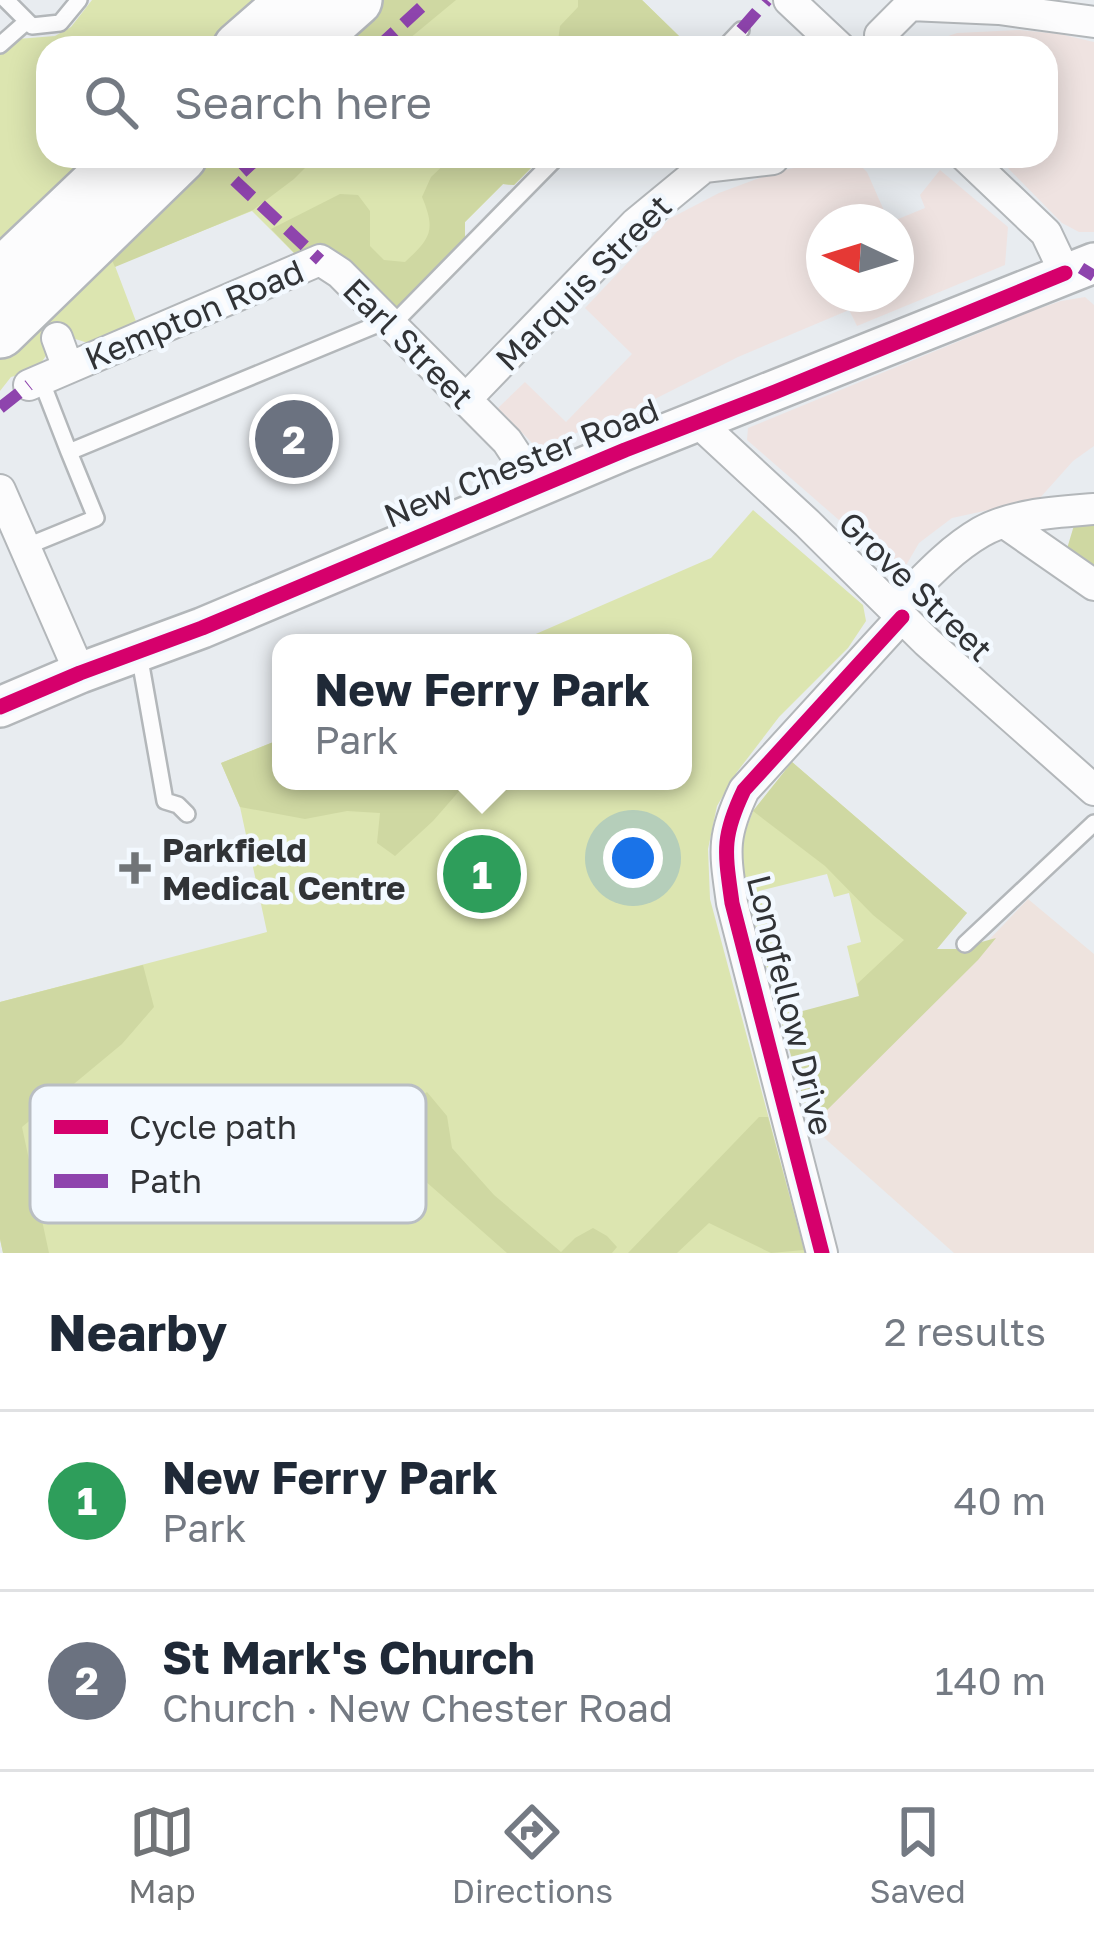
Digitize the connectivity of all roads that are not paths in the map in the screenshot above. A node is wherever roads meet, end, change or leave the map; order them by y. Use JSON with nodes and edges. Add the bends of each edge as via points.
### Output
{"nodes":[{"id":1,"x":6,"y":0,"type":"edge"},
{"id":2,"x":79,"y":0,"type":"edge"},
{"id":3,"x":294,"y":0,"type":"edge"},
{"id":4,"x":356,"y":0,"type":"edge"},
{"id":5,"x":789,"y":0,"type":"edge"},
{"id":6,"x":913,"y":3,"type":"edge"},
{"id":7,"x":26,"y":22,"type":"junction"},
{"id":8,"x":1094,"y":22,"type":"edge"},
{"id":9,"x":741,"y":30,"type":"dead end"},
{"id":10,"x":880,"y":35,"type":"dead end"},
{"id":11,"x":253,"y":36,"type":"edge"},
{"id":12,"x":316,"y":36,"type":"edge"},
{"id":13,"x":735,"y":36,"type":"edge"},
{"id":14,"x":827,"y":36,"type":"edge"},
{"id":15,"x":0,"y":46,"type":"edge"},
{"id":16,"x":112,"y":168,"type":"edge"},
{"id":17,"x":169,"y":168,"type":"edge"},
{"id":18,"x":546,"y":168,"type":"edge"},
{"id":19,"x":692,"y":168,"type":"edge"},
{"id":20,"x":978,"y":168,"type":"edge"},
{"id":21,"x":320,"y":260,"type":"joint"},
{"id":22,"x":1083,"y":270,"type":"edge"},
{"id":23,"x":0,"y":276,"type":"edge"},
{"id":24,"x":390,"y":323,"type":"junction"},
{"id":25,"x":0,"y":332,"type":"edge"},
{"id":26,"x":57,"y":338,"type":"dead end"},
{"id":27,"x":46,"y":378,"type":"junction"},
{"id":28,"x":466,"y":399,"type":"junction"},
{"id":29,"x":699,"y":422,"type":"junction"},
{"id":30,"x":69,"y":452,"type":"junction"},
{"id":31,"x":538,"y":488,"type":"junction"},
{"id":32,"x":0,"y":490,"type":"edge"},
{"id":33,"x":1094,"y":509,"type":"edge"},
{"id":34,"x":1005,"y":524,"type":"junction"},
{"id":35,"x":25,"y":547,"type":"junction"},
{"id":36,"x":1094,"y":585,"type":"edge"},
{"id":37,"x":898,"y":613,"type":"junction"},
{"id":38,"x":139,"y":651,"type":"junction"},
{"id":39,"x":80,"y":673,"type":"junction"},
{"id":40,"x":0,"y":707,"type":"edge"},
{"id":41,"x":1094,"y":790,"type":"edge"},
{"id":42,"x":187,"y":814,"type":"dead end"},
{"id":43,"x":1094,"y":823,"type":"edge"},
{"id":44,"x":965,"y":944,"type":"dead end"},
{"id":45,"x":822,"y":1253,"type":"edge"}],
"edges":[{"from":1,"to":7,"type":"lane"},
{"from":2,"to":7,"type":"lane","via":[[60,23]]},
{"from":3,"to":11,"type":"highway"},
{"from":4,"to":12,"type":"highway"},
{"from":5,"to":14,"type":"street"},
{"from":6,"to":8,"type":"street"},
{"from":6,"to":10,"type":"street"},
{"from":7,"to":15,"type":"lane"},
{"from":9,"to":13,"type":"lane"},
{"from":16,"to":23,"type":"highway"},
{"from":17,"to":25,"type":"highway"},
{"from":18,"to":24,"type":"lane"},
{"from":19,"to":28,"type":"street","name":"Marquis Street"},
{"from":20,"to":22,"type":"street"},
{"from":21,"to":24,"type":"street","name":"Earl Street"},
{"from":21,"to":27,"type":"street","name":"Kempton Road"},
{"from":22,"to":29,"type":"main road","name":"New Chester Road"},
{"from":24,"to":28,"type":"street","name":"Earl Street"},
{"from":24,"to":30,"type":"lane"},
{"from":26,"to":27,"type":"street","name":"Kempton Road"},
{"from":27,"to":30,"type":"lane"},
{"from":28,"to":31,"type":"street","name":"Earl Street"},
{"from":29,"to":31,"type":"main road","name":"New Chester Road"},
{"from":29,"to":37,"type":"street","name":"Grove Street"},
{"from":30,"to":35,"type":"lane","via":[[96,518]]},
{"from":31,"to":38,"type":"main road","name":"New Chester Road"},
{"from":32,"to":35,"type":"street"},
{"from":33,"to":34,"type":"street","name":"Longfellow Drive"},
{"from":34,"to":36,"type":"street"},
{"from":34,"to":37,"type":"street","name":"Longfellow Drive","via":[[953,552]]},
{"from":35,"to":39,"type":"street"},
{"from":37,"to":41,"type":"street","name":"Grove Street"},
{"from":37,"to":45,"type":"street","name":"Longfellow Drive","via":[[744,790],[728,823],[732,903]]},
{"from":38,"to":39,"type":"main road","name":"New Chester Road"},
{"from":38,"to":42,"type":"lane","via":[[165,802]]},
{"from":39,"to":40,"type":"main road","name":"New Chester Road"},
{"from":43,"to":44,"type":"lane"}]}
